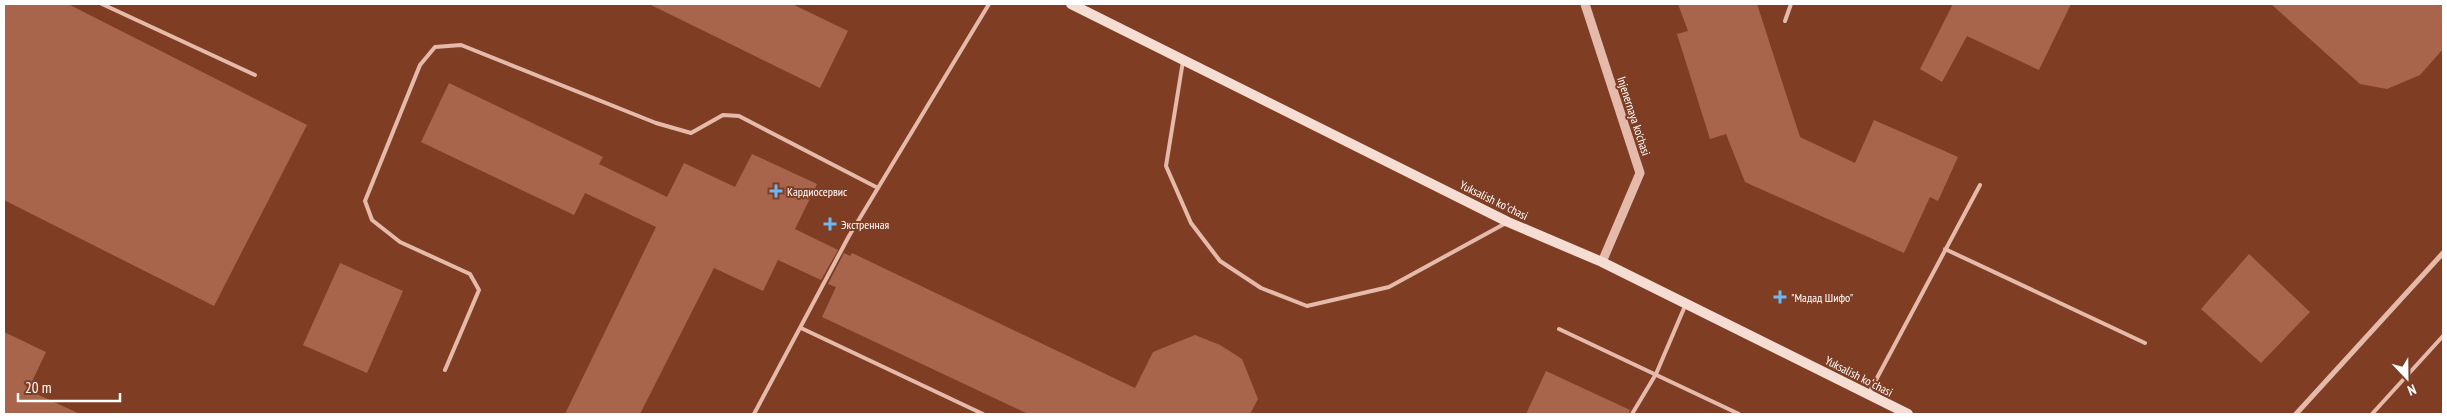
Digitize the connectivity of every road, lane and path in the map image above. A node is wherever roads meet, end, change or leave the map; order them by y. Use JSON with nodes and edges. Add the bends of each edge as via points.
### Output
{"nodes":[{"id":1,"x":102,"y":4,"type":"edge"},
{"id":2,"x":989,"y":4,"type":"edge"},
{"id":3,"x":1070,"y":4,"type":"edge"},
{"id":4,"x":1585,"y":4,"type":"edge"},
{"id":5,"x":1791,"y":4,"type":"edge"},
{"id":6,"x":1785,"y":21,"type":"dead end"},
{"id":7,"x":1184,"y":59,"type":"junction"},
{"id":8,"x":255,"y":75,"type":"dead end"},
{"id":9,"x":1980,"y":184,"type":"dead end"},
{"id":10,"x":878,"y":188,"type":"junction"},
{"id":11,"x":1508,"y":222,"type":"junction"},
{"id":12,"x":1945,"y":249,"type":"junction"},
{"id":13,"x":2443,"y":253,"type":"edge"},
{"id":14,"x":1602,"y":262,"type":"junction"},
{"id":15,"x":1686,"y":304,"type":"junction"},
{"id":16,"x":800,"y":328,"type":"junction"},
{"id":17,"x":1559,"y":329,"type":"dead end"},
{"id":18,"x":2443,"y":336,"type":"edge"},
{"id":19,"x":2145,"y":343,"type":"dead end"},
{"id":20,"x":445,"y":370,"type":"dead end"},
{"id":21,"x":1656,"y":374,"type":"junction"},
{"id":22,"x":1868,"y":394,"type":"junction"},
{"id":23,"x":754,"y":414,"type":"edge"},
{"id":24,"x":983,"y":414,"type":"edge"},
{"id":25,"x":1632,"y":414,"type":"edge"},
{"id":26,"x":1739,"y":414,"type":"edge"},
{"id":27,"x":1908,"y":414,"type":"edge"},
{"id":28,"x":2296,"y":414,"type":"edge"},
{"id":29,"x":2372,"y":414,"type":"edge"}],
"edges":[{"from":1,"to":8,"type":"lane"},
{"from":2,"to":10,"type":"lane"},
{"from":3,"to":7,"type":"main road","name":"Yuksalish koʻchasi"},
{"from":4,"to":14,"type":"street","name":"Injenernaya ko'chasi","via":[[1640,173]]},
{"from":5,"to":6,"type":"lane"},
{"from":7,"to":11,"type":"main road","name":"Yuksalish koʻchasi"},
{"from":7,"to":11,"type":"lane","via":[[1166,166],[1191,224],[1220,262],[1261,288],[1307,306],[1389,287]]},
{"from":9,"to":12,"type":"lane"},
{"from":10,"to":16,"type":"lane"},
{"from":10,"to":20,"type":"lane","via":[[739,116],[723,115],[691,133],[656,123],[460,45],[435,47],[420,65],[365,201],[372,220],[400,242],[470,274],[479,290]]},
{"from":11,"to":14,"type":"main road","name":"Yuksalish koʻchasi"},
{"from":12,"to":19,"type":"lane"},
{"from":12,"to":22,"type":"lane"},
{"from":13,"to":28,"type":"street"},
{"from":14,"to":15,"type":"main road","name":"Yuksalish koʻchasi"},
{"from":15,"to":21,"type":"lane"},
{"from":15,"to":22,"type":"main road","name":"Yuksalish koʻchasi"},
{"from":16,"to":23,"type":"lane"},
{"from":16,"to":24,"type":"lane"},
{"from":17,"to":21,"type":"lane"},
{"from":18,"to":29,"type":"lane"},
{"from":21,"to":25,"type":"lane"},
{"from":21,"to":26,"type":"lane"},
{"from":22,"to":27,"type":"main road","name":"Yuksalish koʻchasi"}]}
